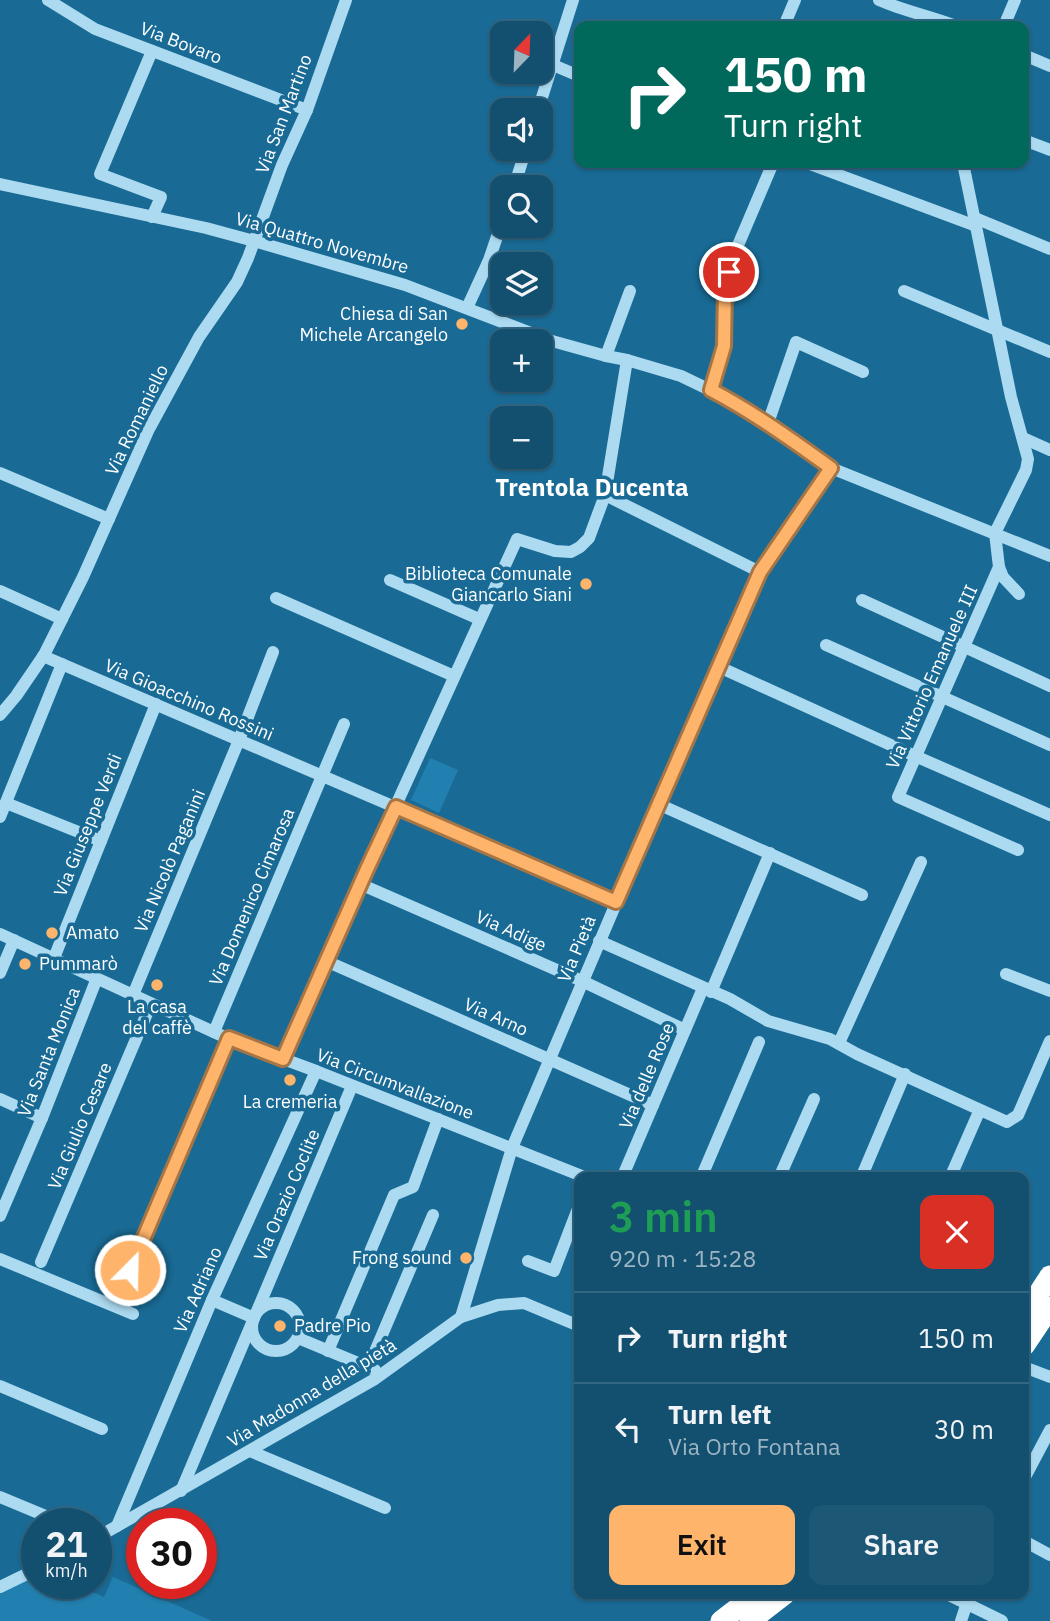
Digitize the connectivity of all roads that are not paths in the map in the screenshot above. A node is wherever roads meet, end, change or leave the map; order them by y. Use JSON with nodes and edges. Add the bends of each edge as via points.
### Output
{"nodes":[{"id":1,"x":48,"y":0,"type":"edge"},
{"id":2,"x":346,"y":0,"type":"edge"},
{"id":3,"x":573,"y":0,"type":"edge"},
{"id":4,"x":795,"y":0,"type":"edge"},
{"id":5,"x":879,"y":0,"type":"edge"},
{"id":6,"x":1015,"y":0,"type":"edge"},
{"id":7,"x":914,"y":14,"type":"junction"},
{"id":8,"x":786,"y":21,"type":"edge"},
{"id":9,"x":918,"y":21,"type":"edge"},
{"id":10,"x":943,"y":21,"type":"edge"},
{"id":11,"x":1006,"y":21,"type":"edge"},
{"id":12,"x":152,"y":51,"type":"junction"},
{"id":13,"x":1029,"y":57,"type":"edge"},
{"id":14,"x":553,"y":65,"type":"joint"},
{"id":15,"x":1050,"y":66,"type":"edge"},
{"id":16,"x":574,"y":74,"type":"edge"},
{"id":17,"x":307,"y":110,"type":"junction"},
{"id":18,"x":1029,"y":141,"type":"edge"},
{"id":19,"x":1050,"y":150,"type":"edge"},
{"id":20,"x":771,"y":168,"type":"edge"},
{"id":21,"x":821,"y":168,"type":"edge"},
{"id":22,"x":964,"y":168,"type":"edge"},
{"id":23,"x":0,"y":184,"type":"edge"},
{"id":24,"x":152,"y":217,"type":"junction"},
{"id":25,"x":975,"y":222,"type":"junction"},
{"id":26,"x":497,"y":238,"type":"edge"},
{"id":27,"x":254,"y":241,"type":"junction"},
{"id":28,"x":1050,"y":248,"type":"edge"},
{"id":29,"x":630,"y":290,"type":"dead end"},
{"id":30,"x":904,"y":290,"type":"dead end"},
{"id":31,"x":467,"y":308,"type":"junction"},
{"id":32,"x":998,"y":331,"type":"junction"},
{"id":33,"x":1050,"y":352,"type":"edge"},
{"id":34,"x":606,"y":356,"type":"junction"},
{"id":35,"x":627,"y":360,"type":"junction"},
{"id":36,"x":863,"y":372,"type":"dead end"},
{"id":37,"x":711,"y":390,"type":"junction"},
{"id":38,"x":768,"y":423,"type":"junction"},
{"id":39,"x":1023,"y":439,"type":"junction"},
{"id":40,"x":1050,"y":450,"type":"edge"},
{"id":41,"x":831,"y":468,"type":"junction"},
{"id":42,"x":0,"y":473,"type":"edge"},
{"id":43,"x":605,"y":495,"type":"junction"},
{"id":44,"x":109,"y":519,"type":"junction"},
{"id":45,"x":995,"y":533,"type":"junction"},
{"id":46,"x":1050,"y":556,"type":"edge"},
{"id":47,"x":999,"y":567,"type":"junction"},
{"id":48,"x":760,"y":572,"type":"junction"},
{"id":49,"x":390,"y":580,"type":"dead end"},
{"id":50,"x":0,"y":591,"type":"edge"},
{"id":51,"x":1019,"y":594,"type":"dead end"},
{"id":52,"x":276,"y":598,"type":"dead end"},
{"id":53,"x":862,"y":600,"type":"dead end"},
{"id":54,"x":62,"y":619,"type":"junction"},
{"id":55,"x":479,"y":619,"type":"junction"},
{"id":56,"x":826,"y":645,"type":"dead end"},
{"id":57,"x":965,"y":647,"type":"junction"},
{"id":58,"x":273,"y":652,"type":"dead end"},
{"id":59,"x":43,"y":656,"type":"junction"},
{"id":60,"x":61,"y":664,"type":"junction"},
{"id":61,"x":717,"y":666,"type":"junction"},
{"id":62,"x":454,"y":676,"type":"junction"},
{"id":63,"x":1050,"y":686,"type":"edge"},
{"id":64,"x":943,"y":698,"type":"junction"},
{"id":65,"x":156,"y":704,"type":"junction"},
{"id":66,"x":2,"y":711,"type":"edge"},
{"id":67,"x":344,"y":724,"type":"dead end"},
{"id":68,"x":239,"y":740,"type":"junction"},
{"id":69,"x":1050,"y":745,"type":"edge"},
{"id":70,"x":915,"y":756,"type":"junction"},
{"id":71,"x":322,"y":776,"type":"junction"},
{"id":72,"x":6,"y":803,"type":"junction"},
{"id":73,"x":658,"y":804,"type":"junction"},
{"id":74,"x":396,"y":807,"type":"junction"},
{"id":75,"x":1050,"y":815,"type":"edge"},
{"id":76,"x":0,"y":817,"type":"edge"},
{"id":77,"x":101,"y":841,"type":"junction"},
{"id":78,"x":1018,"y":849,"type":"dead end"},
{"id":79,"x":770,"y":853,"type":"junction"},
{"id":80,"x":922,"y":862,"type":"dead end"},
{"id":81,"x":360,"y":884,"type":"junction"},
{"id":82,"x":862,"y":895,"type":"dead end"},
{"id":83,"x":616,"y":902,"type":"junction"},
{"id":84,"x":0,"y":934,"type":"edge"},
{"id":85,"x":14,"y":940,"type":"junction"},
{"id":86,"x":599,"y":941,"type":"junction"},
{"id":87,"x":54,"y":958,"type":"junction"},
{"id":88,"x":326,"y":961,"type":"junction"},
{"id":89,"x":0,"y":974,"type":"edge"},
{"id":90,"x":1006,"y":974,"type":"dead end"},
{"id":91,"x":97,"y":978,"type":"junction"},
{"id":92,"x":582,"y":981,"type":"junction"},
{"id":93,"x":707,"y":990,"type":"junction"},
{"id":94,"x":1050,"y":991,"type":"edge"},
{"id":95,"x":133,"y":995,"type":"junction"},
{"id":96,"x":151,"y":1004,"type":"junction"},
{"id":97,"x":685,"y":1030,"type":"junction"},
{"id":98,"x":214,"y":1032,"type":"junction"},
{"id":99,"x":229,"y":1038,"type":"junction"},
{"id":100,"x":1050,"y":1041,"type":"edge"},
{"id":101,"x":759,"y":1042,"type":"dead end"},
{"id":102,"x":839,"y":1043,"type":"junction"},
{"id":103,"x":283,"y":1059,"type":"junction"},
{"id":104,"x":549,"y":1060,"type":"junction"},
{"id":105,"x":316,"y":1071,"type":"junction"},
{"id":106,"x":905,"y":1074,"type":"junction"},
{"id":107,"x":352,"y":1086,"type":"junction"},
{"id":108,"x":0,"y":1099,"type":"edge"},
{"id":109,"x":814,"y":1099,"type":"dead end"},
{"id":110,"x":653,"y":1105,"type":"junction"},
{"id":111,"x":978,"y":1114,"type":"dead end"},
{"id":112,"x":42,"y":1118,"type":"junction"},
{"id":113,"x":438,"y":1119,"type":"junction"},
{"id":114,"x":512,"y":1148,"type":"junction"},
{"id":115,"x":625,"y":1172,"type":"edge"},
{"id":116,"x":704,"y":1172,"type":"edge"},
{"id":117,"x":782,"y":1172,"type":"edge"},
{"id":118,"x":864,"y":1172,"type":"edge"},
{"id":119,"x":953,"y":1172,"type":"edge"},
{"id":120,"x":574,"y":1173,"type":"edge"},
{"id":121,"x":433,"y":1215,"type":"dead end"},
{"id":122,"x":0,"y":1216,"type":"edge"},
{"id":123,"x":574,"y":1219,"type":"edge"},
{"id":124,"x":0,"y":1259,"type":"edge"},
{"id":125,"x":528,"y":1261,"type":"dead end"},
{"id":126,"x":41,"y":1262,"type":"dead end"},
{"id":127,"x":1050,"y":1276,"type":"edge"},
{"id":128,"x":119,"y":1296,"type":"dead end"},
{"id":129,"x":212,"y":1300,"type":"junction"},
{"id":130,"x":1050,"y":1307,"type":"edge"},
{"id":131,"x":1029,"y":1308,"type":"edge"},
{"id":132,"x":133,"y":1314,"type":"dead end"},
{"id":133,"x":461,"y":1317,"type":"junction"},
{"id":134,"x":254,"y":1318,"type":"junction"},
{"id":135,"x":574,"y":1324,"type":"edge"},
{"id":136,"x":298,"y":1338,"type":"junction"},
{"id":137,"x":1029,"y":1338,"type":"edge"},
{"id":138,"x":328,"y":1350,"type":"junction"},
{"id":139,"x":369,"y":1368,"type":"junction"},
{"id":140,"x":1029,"y":1369,"type":"edge"},
{"id":141,"x":383,"y":1374,"type":"junction"},
{"id":142,"x":1050,"y":1377,"type":"edge"},
{"id":143,"x":0,"y":1386,"type":"edge"},
{"id":144,"x":102,"y":1429,"type":"dead end"},
{"id":145,"x":1050,"y":1430,"type":"edge"},
{"id":146,"x":250,"y":1451,"type":"junction"},
{"id":147,"x":1044,"y":1451,"type":"edge"},
{"id":148,"x":1029,"y":1472,"type":"edge"},
{"id":149,"x":181,"y":1491,"type":"junction"},
{"id":150,"x":0,"y":1497,"type":"edge"},
{"id":151,"x":26,"y":1508,"type":"edge"},
{"id":152,"x":385,"y":1508,"type":"dead end"},
{"id":153,"x":117,"y":1527,"type":"junction"},
{"id":154,"x":112,"y":1530,"type":"edge"},
{"id":155,"x":1029,"y":1544,"type":"edge"},
{"id":156,"x":1050,"y":1555,"type":"edge"},
{"id":157,"x":21,"y":1577,"type":"edge"},
{"id":158,"x":0,"y":1587,"type":"edge"},
{"id":159,"x":750,"y":1599,"type":"edge"},
{"id":160,"x":779,"y":1599,"type":"edge"},
{"id":161,"x":968,"y":1599,"type":"edge"},
{"id":162,"x":721,"y":1621,"type":"edge"},
{"id":163,"x":750,"y":1621,"type":"edge"},
{"id":164,"x":961,"y":1621,"type":"edge"},
{"id":165,"x":1002,"y":1621,"type":"edge"}],
"edges":[{"from":1,"to":12,"type":"street","name":"Via Bovaro","via":[[95,29]]},
{"from":2,"to":17,"type":"street","name":"Via San Martino"},
{"from":3,"to":14,"type":"street"},
{"from":4,"to":8,"type":"street"},
{"from":5,"to":7,"type":"street"},
{"from":6,"to":11,"type":"street"},
{"from":7,"to":9,"type":"street"},
{"from":7,"to":10,"type":"street"},
{"from":12,"to":17,"type":"street","name":"Via Bovaro"},
{"from":12,"to":24,"type":"street","via":[[100,174],[161,197]]},
{"from":13,"to":15,"type":"street"},
{"from":14,"to":16,"type":"street"},
{"from":17,"to":27,"type":"street","name":"Via San Martino"},
{"from":18,"to":19,"type":"street"},
{"from":20,"to":37,"type":"street","via":[[733,257],[725,287],[724,346]]},
{"from":21,"to":25,"type":"street"},
{"from":22,"to":25,"type":"street"},
{"from":23,"to":24,"type":"street","name":"Via Quattro Novembre"},
{"from":24,"to":27,"type":"street","name":"Via Quattro Novembre"},
{"from":25,"to":28,"type":"street"},
{"from":25,"to":32,"type":"street"},
{"from":26,"to":31,"type":"street"},
{"from":27,"to":31,"type":"street","name":"Via Quattro Novembre"},
{"from":27,"to":44,"type":"street","name":"Via Romaniello","via":[[237,282],[199,337],[148,431]]},
{"from":29,"to":34,"type":"street"},
{"from":30,"to":32,"type":"street"},
{"from":31,"to":34,"type":"street","name":"Via Quattro Novembre"},
{"from":32,"to":33,"type":"street"},
{"from":32,"to":39,"type":"street"},
{"from":34,"to":35,"type":"street","name":"Via Quattro Novembre"},
{"from":35,"to":37,"type":"street","name":"Via Quattro Novembre"},
{"from":35,"to":43,"type":"street"},
{"from":36,"to":38,"type":"street","via":[[796,342]]},
{"from":37,"to":38,"type":"street","name":"Via Quattro Novembre"},
{"from":38,"to":41,"type":"street","name":"Via Quattro Novembre"},
{"from":39,"to":40,"type":"street"},
{"from":39,"to":45,"type":"street","via":[[1026,470]]},
{"from":41,"to":45,"type":"street","name":"Via Quattro Novembre"},
{"from":41,"to":48,"type":"street","name":"Via Pietà"},
{"from":42,"to":44,"type":"street"},
{"from":43,"to":48,"type":"street"},
{"from":43,"to":55,"type":"street","via":[[589,538],[580,547],[555,551],[517,539]]},
{"from":44,"to":54,"type":"street","name":"Via Romaniello"},
{"from":45,"to":46,"type":"street","name":"Via Quattro Novembre"},
{"from":45,"to":47,"type":"street","name":"Via Vittorio Emanuele III"},
{"from":47,"to":51,"type":"street","name":"Via Vittorio Emanuele III"},
{"from":47,"to":57,"type":"street","name":"Via Vittorio Emanuele III"},
{"from":48,"to":61,"type":"street","name":"Via Pietà"},
{"from":49,"to":55,"type":"street"},
{"from":50,"to":54,"type":"street"},
{"from":52,"to":62,"type":"street"},
{"from":53,"to":57,"type":"street"},
{"from":54,"to":59,"type":"street","name":"Via Romaniello"},
{"from":55,"to":62,"type":"street"},
{"from":56,"to":64,"type":"street"},
{"from":57,"to":63,"type":"street"},
{"from":57,"to":64,"type":"street","name":"Via Vittorio Emanuele III"},
{"from":58,"to":68,"type":"street","name":"Via Nicolò Paganini"},
{"from":59,"to":60,"type":"street","name":"Via Gioacchino Rossini"},
{"from":59,"to":66,"type":"street","name":"Via Romaniello"},
{"from":60,"to":65,"type":"street","name":"Via Gioacchino Rossini"},
{"from":60,"to":72,"type":"street"},
{"from":61,"to":70,"type":"street"},
{"from":61,"to":73,"type":"street","name":"Via Pietà"},
{"from":62,"to":74,"type":"street"},
{"from":64,"to":69,"type":"street"},
{"from":64,"to":70,"type":"street","name":"Via Vittorio Emanuele III"},
{"from":65,"to":68,"type":"street","name":"Via Gioacchino Rossini"},
{"from":65,"to":77,"type":"street","name":"Via Giuseppe Verdi"},
{"from":67,"to":71,"type":"street"},
{"from":68,"to":71,"type":"street","name":"Via Gioacchino Rossini"},
{"from":68,"to":95,"type":"street","name":"Via Nicolò Paganini"},
{"from":70,"to":75,"type":"street"},
{"from":70,"to":78,"type":"street","name":"Via Vittorio Emanuele III","via":[[898,797]]},
{"from":71,"to":74,"type":"street","name":"Via Gioacchino Rossini"},
{"from":71,"to":98,"type":"street","name":"Via Domenico Cimarosa"},
{"from":72,"to":76,"type":"street"},
{"from":72,"to":77,"type":"street"},
{"from":73,"to":79,"type":"street"},
{"from":73,"to":83,"type":"street","name":"Via Pietà"},
{"from":74,"to":81,"type":"street"},
{"from":74,"to":83,"type":"street","name":"Via Gioacchino Rossini"},
{"from":77,"to":87,"type":"street","name":"Via Giuseppe Verdi"},
{"from":79,"to":82,"type":"street"},
{"from":79,"to":93,"type":"street","name":"Via delle Rose"},
{"from":80,"to":102,"type":"street"},
{"from":81,"to":88,"type":"street"},
{"from":81,"to":92,"type":"street","name":"Via Adige"},
{"from":83,"to":86,"type":"street","name":"Via Pietà"},
{"from":84,"to":85,"type":"street","name":"Via Circumvallazione"},
{"from":85,"to":87,"type":"street","name":"Via Circumvallazione"},
{"from":85,"to":89,"type":"street"},
{"from":86,"to":92,"type":"street","name":"Via Pietà"},
{"from":86,"to":93,"type":"street"},
{"from":87,"to":91,"type":"street","name":"Via Circumvallazione"},
{"from":88,"to":103,"type":"street"},
{"from":88,"to":104,"type":"street","name":"Via Arno"},
{"from":90,"to":94,"type":"street"},
{"from":91,"to":95,"type":"street","name":"Via Circumvallazione"},
{"from":91,"to":112,"type":"street","name":"Via Santa Monica"},
{"from":92,"to":97,"type":"street","name":"Via Adige"},
{"from":92,"to":104,"type":"street","name":"Via Pietà"},
{"from":93,"to":97,"type":"street","name":"Via delle Rose"},
{"from":93,"to":102,"type":"street","via":[[768,1021]]},
{"from":95,"to":96,"type":"street","name":"Via Circumvallazione"},
{"from":96,"to":98,"type":"street","name":"Via Circumvallazione"},
{"from":96,"to":126,"type":"street","name":"Via Giulio Cesare"},
{"from":97,"to":110,"type":"street","name":"Via delle Rose"},
{"from":98,"to":99,"type":"street","name":"Via Circumvallazione"},
{"from":99,"to":103,"type":"street","name":"Via Circumvallazione"},
{"from":99,"to":128,"type":"street"},
{"from":100,"to":106,"type":"street","via":[[1018,1115],[1007,1122]]},
{"from":101,"to":116,"type":"street"},
{"from":102,"to":106,"type":"street"},
{"from":103,"to":105,"type":"street","name":"Via Circumvallazione"},
{"from":104,"to":110,"type":"street","name":"Via Arno"},
{"from":104,"to":114,"type":"street","name":"Via Pietà"},
{"from":105,"to":107,"type":"street","name":"Via Circumvallazione"},
{"from":105,"to":129,"type":"street","name":"Via Adriano"},
{"from":106,"to":118,"type":"street"},
{"from":107,"to":113,"type":"street","name":"Via Circumvallazione"},
{"from":107,"to":134,"type":"street","name":"Via Orazio Coclite"},
{"from":108,"to":112,"type":"street"},
{"from":109,"to":117,"type":"street"},
{"from":110,"to":115,"type":"street","name":"Via delle Rose"},
{"from":111,"to":119,"type":"street"},
{"from":112,"to":122,"type":"street","name":"Via Santa Monica"},
{"from":113,"to":114,"type":"street","name":"Via Circumvallazione"},
{"from":113,"to":138,"type":"street","via":[[413,1187],[394,1195]]},
{"from":114,"to":120,"type":"street","name":"Via Circumvallazione"},
{"from":114,"to":133,"type":"street"},
{"from":121,"to":139,"type":"street"},
{"from":123,"to":125,"type":"street","via":[[554,1271]]},
{"from":124,"to":132,"type":"street"},
{"from":127,"to":131,"type":"highway"},
{"from":129,"to":134,"type":"street"},
{"from":129,"to":153,"type":"street","name":"Via Adriano"},
{"from":130,"to":137,"type":"highway"},
{"from":133,"to":135,"type":"street","via":[[498,1305],[524,1303]]},
{"from":133,"to":141,"type":"street","name":"Via Madonna della pietà"},
{"from":134,"to":136,"type":"street","via":[[253,1334],[263,1347],[286,1349]]},
{"from":134,"to":136,"type":"street","via":[[264,1306],[286,1305],[300,1323]]},
{"from":134,"to":149,"type":"street","name":"Via Orazio Coclite"},
{"from":136,"to":138,"type":"street"},
{"from":138,"to":139,"type":"street"},
{"from":139,"to":141,"type":"street"},
{"from":140,"to":142,"type":"street"},
{"from":141,"to":146,"type":"street","name":"Via Madonna della pietà"},
{"from":143,"to":144,"type":"street"},
{"from":145,"to":147,"type":"street"},
{"from":146,"to":149,"type":"street","name":"Via Madonna della pietà"},
{"from":146,"to":152,"type":"street"},
{"from":147,"to":148,"type":"street"},
{"from":149,"to":153,"type":"street","name":"Via Madonna della pietà"},
{"from":150,"to":151,"type":"street"},
{"from":153,"to":154,"type":"street","name":"Via Madonna della pietà"},
{"from":155,"to":156,"type":"street"},
{"from":157,"to":158,"type":"street"},
{"from":159,"to":162,"type":"highway"},
{"from":160,"to":163,"type":"highway"},
{"from":161,"to":164,"type":"street"},
{"from":161,"to":165,"type":"street"}]}
